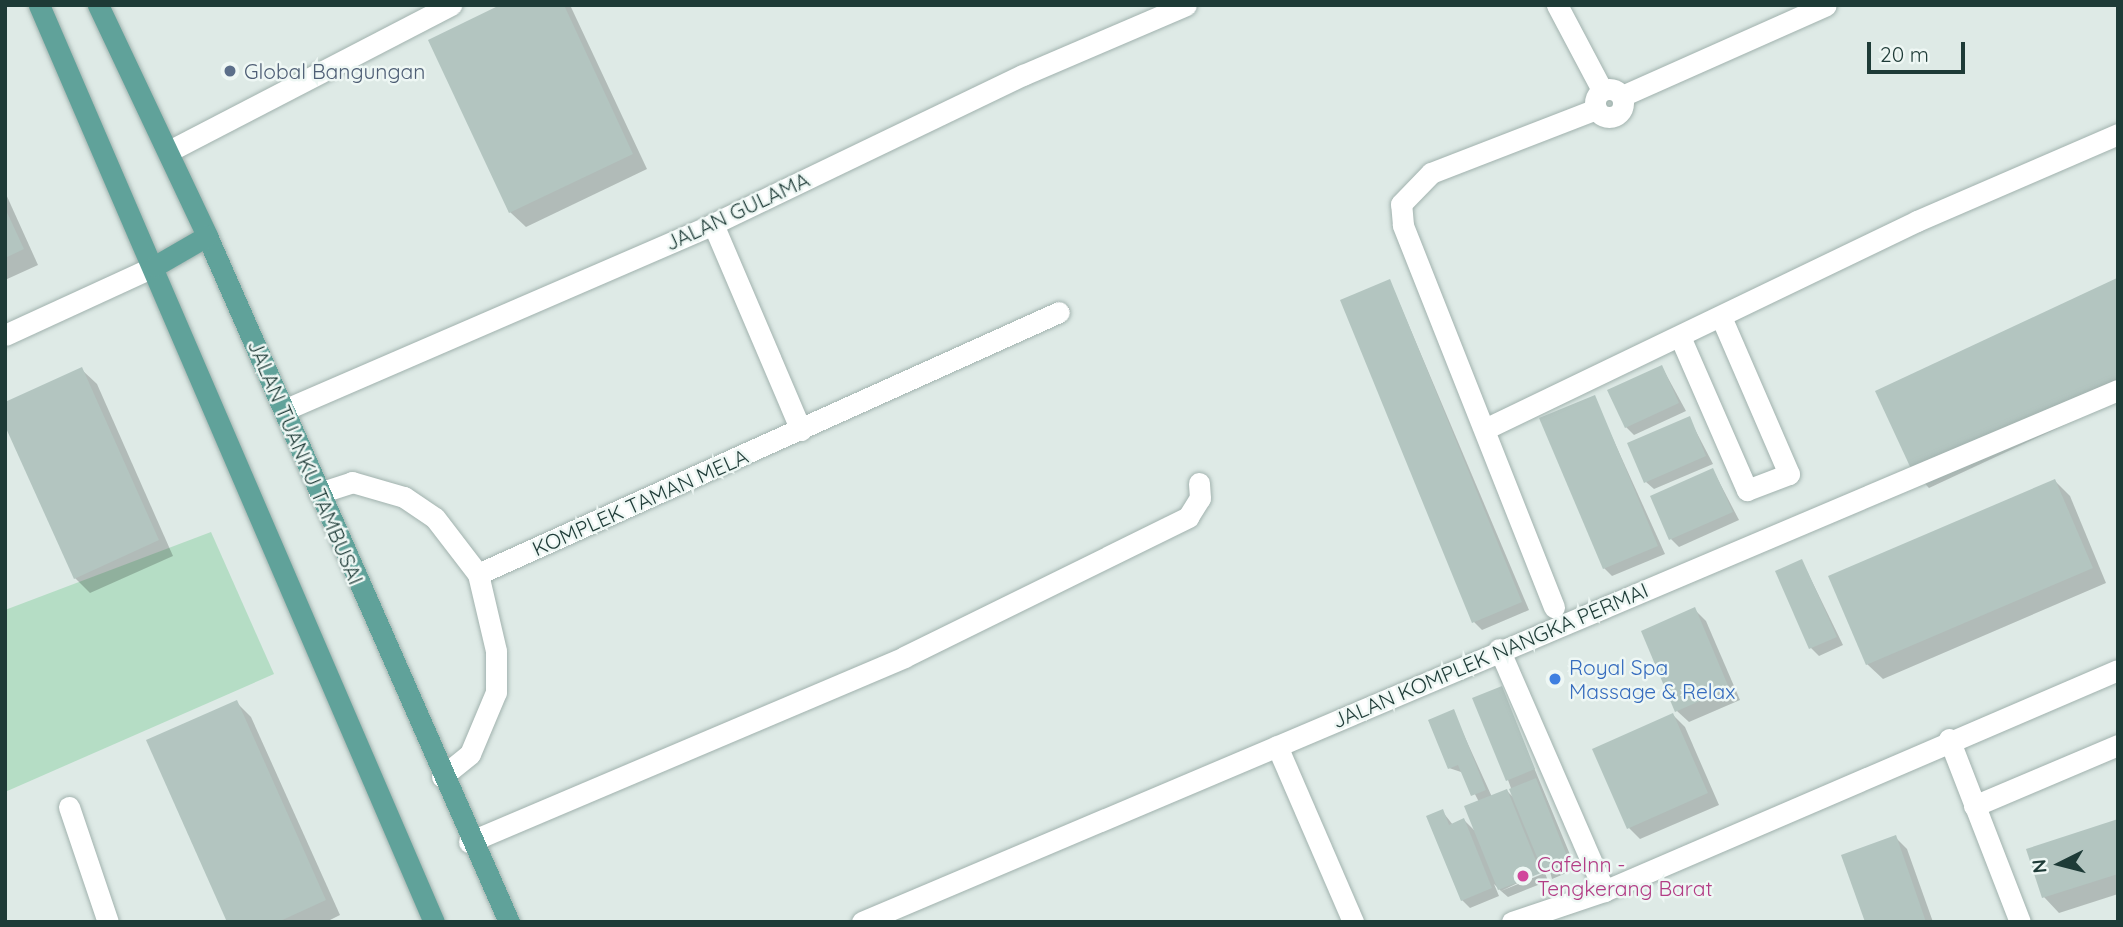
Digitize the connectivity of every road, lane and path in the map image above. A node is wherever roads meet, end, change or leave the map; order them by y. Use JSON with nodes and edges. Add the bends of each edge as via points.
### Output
{"nodes":[{"id":1,"x":39,"y":5,"type":"edge"},
{"id":2,"x":98,"y":5,"type":"edge"},
{"id":3,"x":451,"y":5,"type":"edge"},
{"id":4,"x":1186,"y":5,"type":"edge"},
{"id":5,"x":1557,"y":5,"type":"edge"},
{"id":6,"x":1826,"y":5,"type":"edge"},
{"id":7,"x":1606,"y":98,"type":"junction"},
{"id":8,"x":2118,"y":134,"type":"edge"},
{"id":9,"x":169,"y":151,"type":"junction"},
{"id":10,"x":713,"y":224,"type":"junction"},
{"id":11,"x":207,"y":236,"type":"junction"},
{"id":12,"x":155,"y":266,"type":"junction"},
{"id":13,"x":1059,"y":312,"type":"dead end"},
{"id":14,"x":1722,"y":319,"type":"junction"},
{"id":15,"x":5,"y":335,"type":"edge"},
{"id":16,"x":1681,"y":339,"type":"junction"},
{"id":17,"x":2118,"y":390,"type":"edge"},
{"id":18,"x":284,"y":410,"type":"junction"},
{"id":19,"x":1487,"y":428,"type":"junction"},
{"id":20,"x":801,"y":430,"type":"junction"},
{"id":21,"x":1199,"y":483,"type":"dead end"},
{"id":22,"x":319,"y":493,"type":"junction"},
{"id":23,"x":478,"y":574,"type":"junction"},
{"id":24,"x":1554,"y":607,"type":"dead end"},
{"id":25,"x":1499,"y":649,"type":"junction"},
{"id":26,"x":2118,"y":670,"type":"edge"},
{"id":27,"x":2118,"y":745,"type":"edge"},
{"id":28,"x":1277,"y":746,"type":"junction"},
{"id":29,"x":1952,"y":748,"type":"junction"},
{"id":30,"x":442,"y":777,"type":"junction"},
{"id":31,"x":1974,"y":806,"type":"junction"},
{"id":32,"x":69,"y":807,"type":"dead end"},
{"id":33,"x":469,"y":842,"type":"junction"},
{"id":34,"x":1604,"y":891,"type":"junction"},
{"id":35,"x":108,"y":922,"type":"edge"},
{"id":36,"x":434,"y":922,"type":"edge"},
{"id":37,"x":509,"y":922,"type":"edge"},
{"id":38,"x":862,"y":922,"type":"edge"},
{"id":39,"x":1353,"y":922,"type":"edge"},
{"id":40,"x":1512,"y":922,"type":"edge"},
{"id":41,"x":2020,"y":922,"type":"edge"}],
"edges":[{"from":1,"to":12,"type":"main road"},
{"from":2,"to":9,"type":"main road","name":"JALAN TUANKU TAMBUSAI"},
{"from":3,"to":9,"type":"street"},
{"from":4,"to":10,"type":"street","name":"JALAN GULAMA"},
{"from":5,"to":7,"type":"street"},
{"from":6,"to":7,"type":"street"},
{"from":7,"to":19,"type":"street","via":[[1432,173],[1401,204],[1403,225]]},
{"from":8,"to":14,"type":"street","via":[[1917,221]]},
{"from":9,"to":11,"type":"main road","name":"JALAN TUANKU TAMBUSAI"},
{"from":10,"to":18,"type":"street","name":"JALAN GULAMA"},
{"from":10,"to":20,"type":"street"},
{"from":11,"to":12,"type":"main road"},
{"from":11,"to":18,"type":"main road","name":"JALAN TUANKU TAMBUSAI"},
{"from":12,"to":15,"type":"street"},
{"from":12,"to":36,"type":"main road"},
{"from":13,"to":20,"type":"street","name":"KOMPLEK TAMAN MELA"},
{"from":14,"to":16,"type":"street"},
{"from":14,"to":16,"type":"street","via":[[1789,474],[1747,490]]},
{"from":16,"to":19,"type":"street"},
{"from":17,"to":25,"type":"street","name":"JALAN KOMPLEK NANGKA PERMAI"},
{"from":18,"to":22,"type":"main road","name":"JALAN TUANKU TAMBUSAI"},
{"from":19,"to":24,"type":"street"},
{"from":20,"to":23,"type":"street","name":"KOMPLEK TAMAN MELA"},
{"from":21,"to":33,"type":"street","via":[[1200,498],[1188,517],[941,639]]},
{"from":22,"to":23,"type":"street","via":[[352,482],[404,497],[435,517]]},
{"from":22,"to":30,"type":"main road","name":"JALAN TUANKU TAMBUSAI"},
{"from":23,"to":30,"type":"street","via":[[496,651],[496,692],[470,754]]},
{"from":25,"to":28,"type":"street","name":"JALAN KOMPLEK NANGKA PERMAI"},
{"from":25,"to":34,"type":"street"},
{"from":26,"to":29,"type":"street"},
{"from":27,"to":31,"type":"street"},
{"from":28,"to":38,"type":"street","name":"JALAN KOMPLEK NANGKA PERMAI"},
{"from":28,"to":39,"type":"street"},
{"from":29,"to":31,"type":"street"},
{"from":29,"to":34,"type":"street"},
{"from":30,"to":33,"type":"main road","name":"JALAN TUANKU TAMBUSAI"},
{"from":31,"to":41,"type":"street"},
{"from":32,"to":35,"type":"street"},
{"from":33,"to":37,"type":"main road","name":"JALAN TUANKU TAMBUSAI"},
{"from":34,"to":40,"type":"street"}]}
